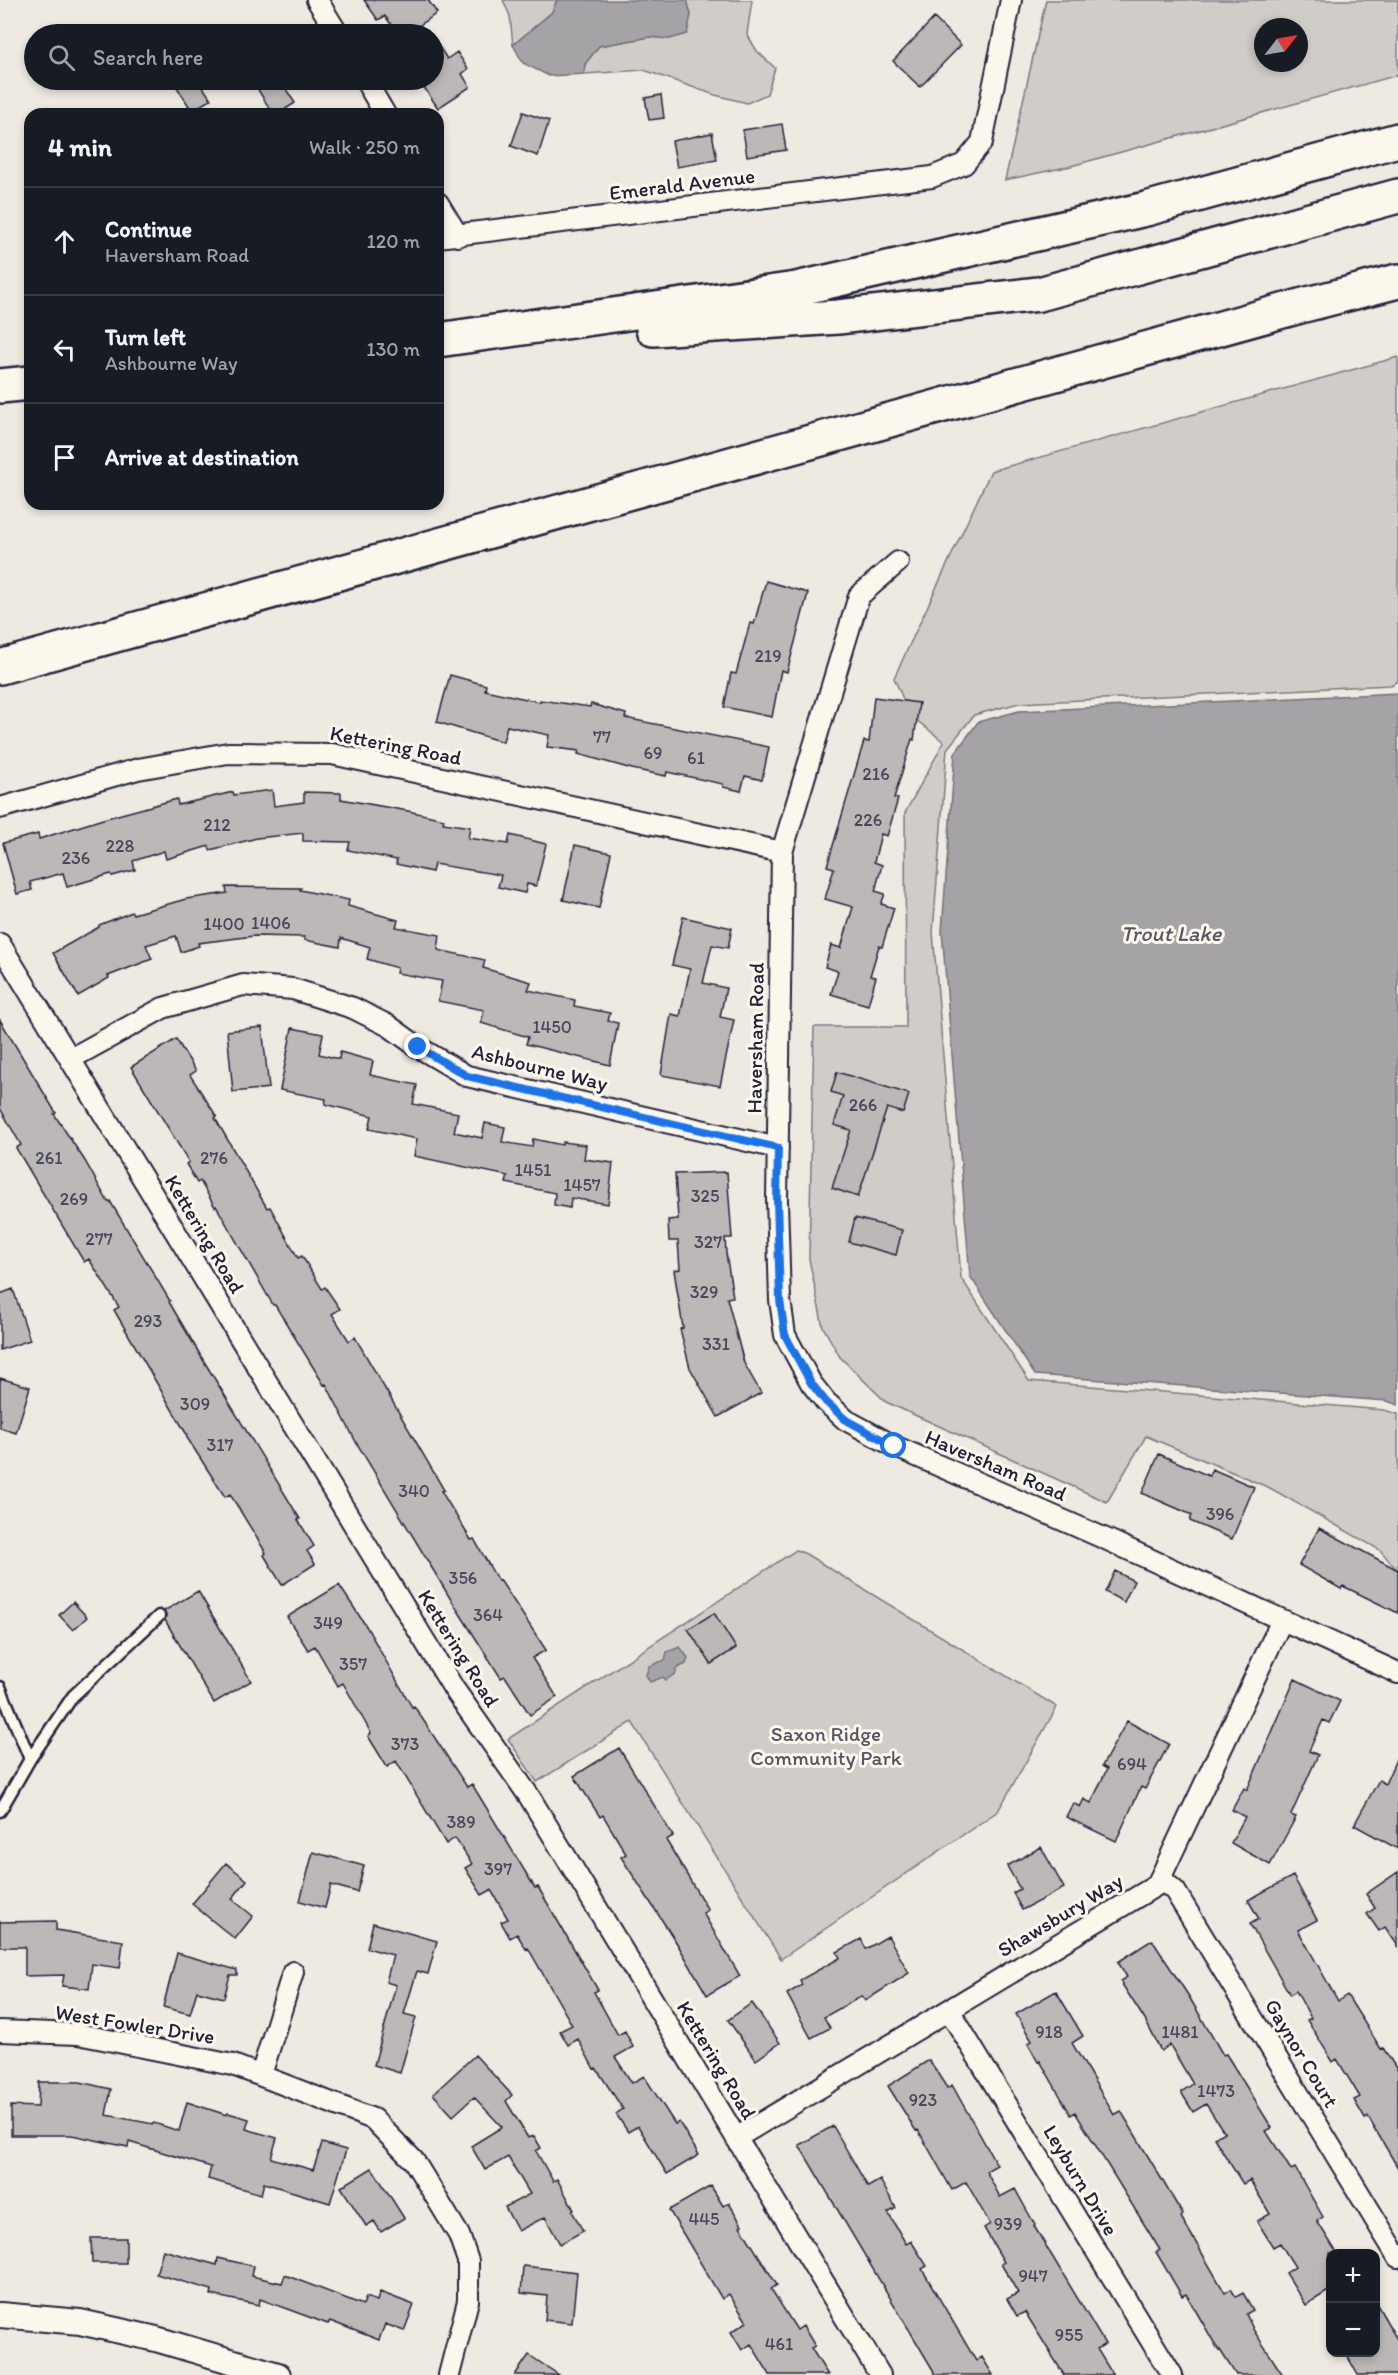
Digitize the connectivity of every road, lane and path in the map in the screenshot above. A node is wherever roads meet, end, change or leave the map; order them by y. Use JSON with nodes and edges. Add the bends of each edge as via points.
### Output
{"nodes":[{"id":1,"x":317,"y":0,"type":"edge"},
{"id":2,"x":1011,"y":0,"type":"edge"},
{"id":3,"x":332,"y":24,"type":"edge"},
{"id":4,"x":370,"y":90,"type":"edge"},
{"id":5,"x":381,"y":108,"type":"edge"},
{"id":6,"x":1398,"y":140,"type":"edge"},
{"id":7,"x":1398,"y":196,"type":"edge"},
{"id":8,"x":444,"y":213,"type":"edge"},
{"id":9,"x":458,"y":236,"type":"junction"},
{"id":10,"x":444,"y":237,"type":"edge"},
{"id":11,"x":1398,"y":280,"type":"edge"},
{"id":12,"x":444,"y":341,"type":"edge"},
{"id":13,"x":444,"y":342,"type":"edge"},
{"id":14,"x":24,"y":384,"type":"edge"},
{"id":15,"x":0,"y":386,"type":"edge"},
{"id":16,"x":898,"y":562,"type":"dead end"},
{"id":17,"x":0,"y":667,"type":"edge"},
{"id":18,"x":0,"y":808,"type":"edge"},
{"id":19,"x":782,"y":852,"type":"junction"},
{"id":20,"x":0,"y":944,"type":"edge"},
{"id":21,"x":70,"y":1059,"type":"junction"},
{"id":22,"x":778,"y":1148,"type":"junction"},
{"id":23,"x":159,"y":1616,"type":"dead end"},
{"id":24,"x":1282,"y":1620,"type":"junction"},
{"id":25,"x":1398,"y":1673,"type":"edge"},
{"id":26,"x":0,"y":1687,"type":"edge"},
{"id":27,"x":30,"y":1759,"type":"junction"},
{"id":28,"x":0,"y":1811,"type":"edge"},
{"id":29,"x":1160,"y":1878,"type":"junction"},
{"id":30,"x":293,"y":1972,"type":"dead end"},
{"id":31,"x":949,"y":2010,"type":"junction"},
{"id":32,"x":0,"y":2031,"type":"edge"},
{"id":33,"x":261,"y":2075,"type":"junction"},
{"id":34,"x":736,"y":2138,"type":"junction"},
{"id":35,"x":1398,"y":2257,"type":"edge"},
{"id":36,"x":0,"y":2315,"type":"edge"},
{"id":37,"x":278,"y":2375,"type":"edge"},
{"id":38,"x":449,"y":2375,"type":"edge"},
{"id":39,"x":880,"y":2375,"type":"edge"},
{"id":40,"x":1172,"y":2375,"type":"edge"}],
"edges":[{"from":1,"to":3,"type":"street"},
{"from":2,"to":9,"type":"street","name":"Emerald Avenue","via":[[982,142],[964,164],[932,177]]},
{"from":4,"to":5,"type":"street"},
{"from":6,"to":12,"type":"highway","via":[[1146,209],[796,289]]},
{"from":7,"to":13,"type":"highway","via":[[1039,294],[838,317]]},
{"from":8,"to":9,"type":"street"},
{"from":9,"to":10,"type":"street","name":"Emerald Avenue"},
{"from":11,"to":17,"type":"highway"},
{"from":14,"to":15,"type":"highway"},
{"from":16,"to":19,"type":"street","name":"Haversham Road","via":[[859,596]]},
{"from":18,"to":19,"type":"street","name":"Kettering Road","via":[[138,769],[228,753],[332,754]]},
{"from":19,"to":22,"type":"street","name":"Haversham Road"},
{"from":20,"to":21,"type":"street","name":"Kettering Road"},
{"from":21,"to":22,"type":"street","name":"Ashbourne Way","via":[[164,1008],[243,985],[293,989],[353,1008],[467,1076]]},
{"from":21,"to":34,"type":"street","name":"Kettering Road","via":[[454,1689],[529,1796]]},
{"from":22,"to":24,"type":"street","name":"Haversham Road","via":[[780,1289],[785,1335],[826,1402],[846,1420],[894,1446]]},
{"from":23,"to":27,"type":"lane","via":[[73,1696]]},
{"from":24,"to":25,"type":"street","name":"Haversham Road"},
{"from":24,"to":29,"type":"street","name":"Shawsbury Way"},
{"from":26,"to":27,"type":"lane"},
{"from":27,"to":28,"type":"lane"},
{"from":29,"to":31,"type":"street","name":"Shawsbury Way","via":[[1157,1885]]},
{"from":29,"to":35,"type":"street","name":"Gaynor Court","via":[[1175,1891]]},
{"from":30,"to":33,"type":"street"},
{"from":31,"to":34,"type":"street","name":"Shawsbury Way"},
{"from":31,"to":40,"type":"street","name":"Leyburn Drive"},
{"from":32,"to":33,"type":"street","name":"West Fowler Drive","via":[[78,2034],[233,2065]]},
{"from":33,"to":38,"type":"street","name":"West Fowler Drive","via":[[373,2119],[414,2161],[459,2235],[468,2261],[468,2301]]},
{"from":34,"to":39,"type":"street","name":"Kettering Road"},
{"from":36,"to":37,"type":"street","via":[[80,2322],[145,2336]]}]}
